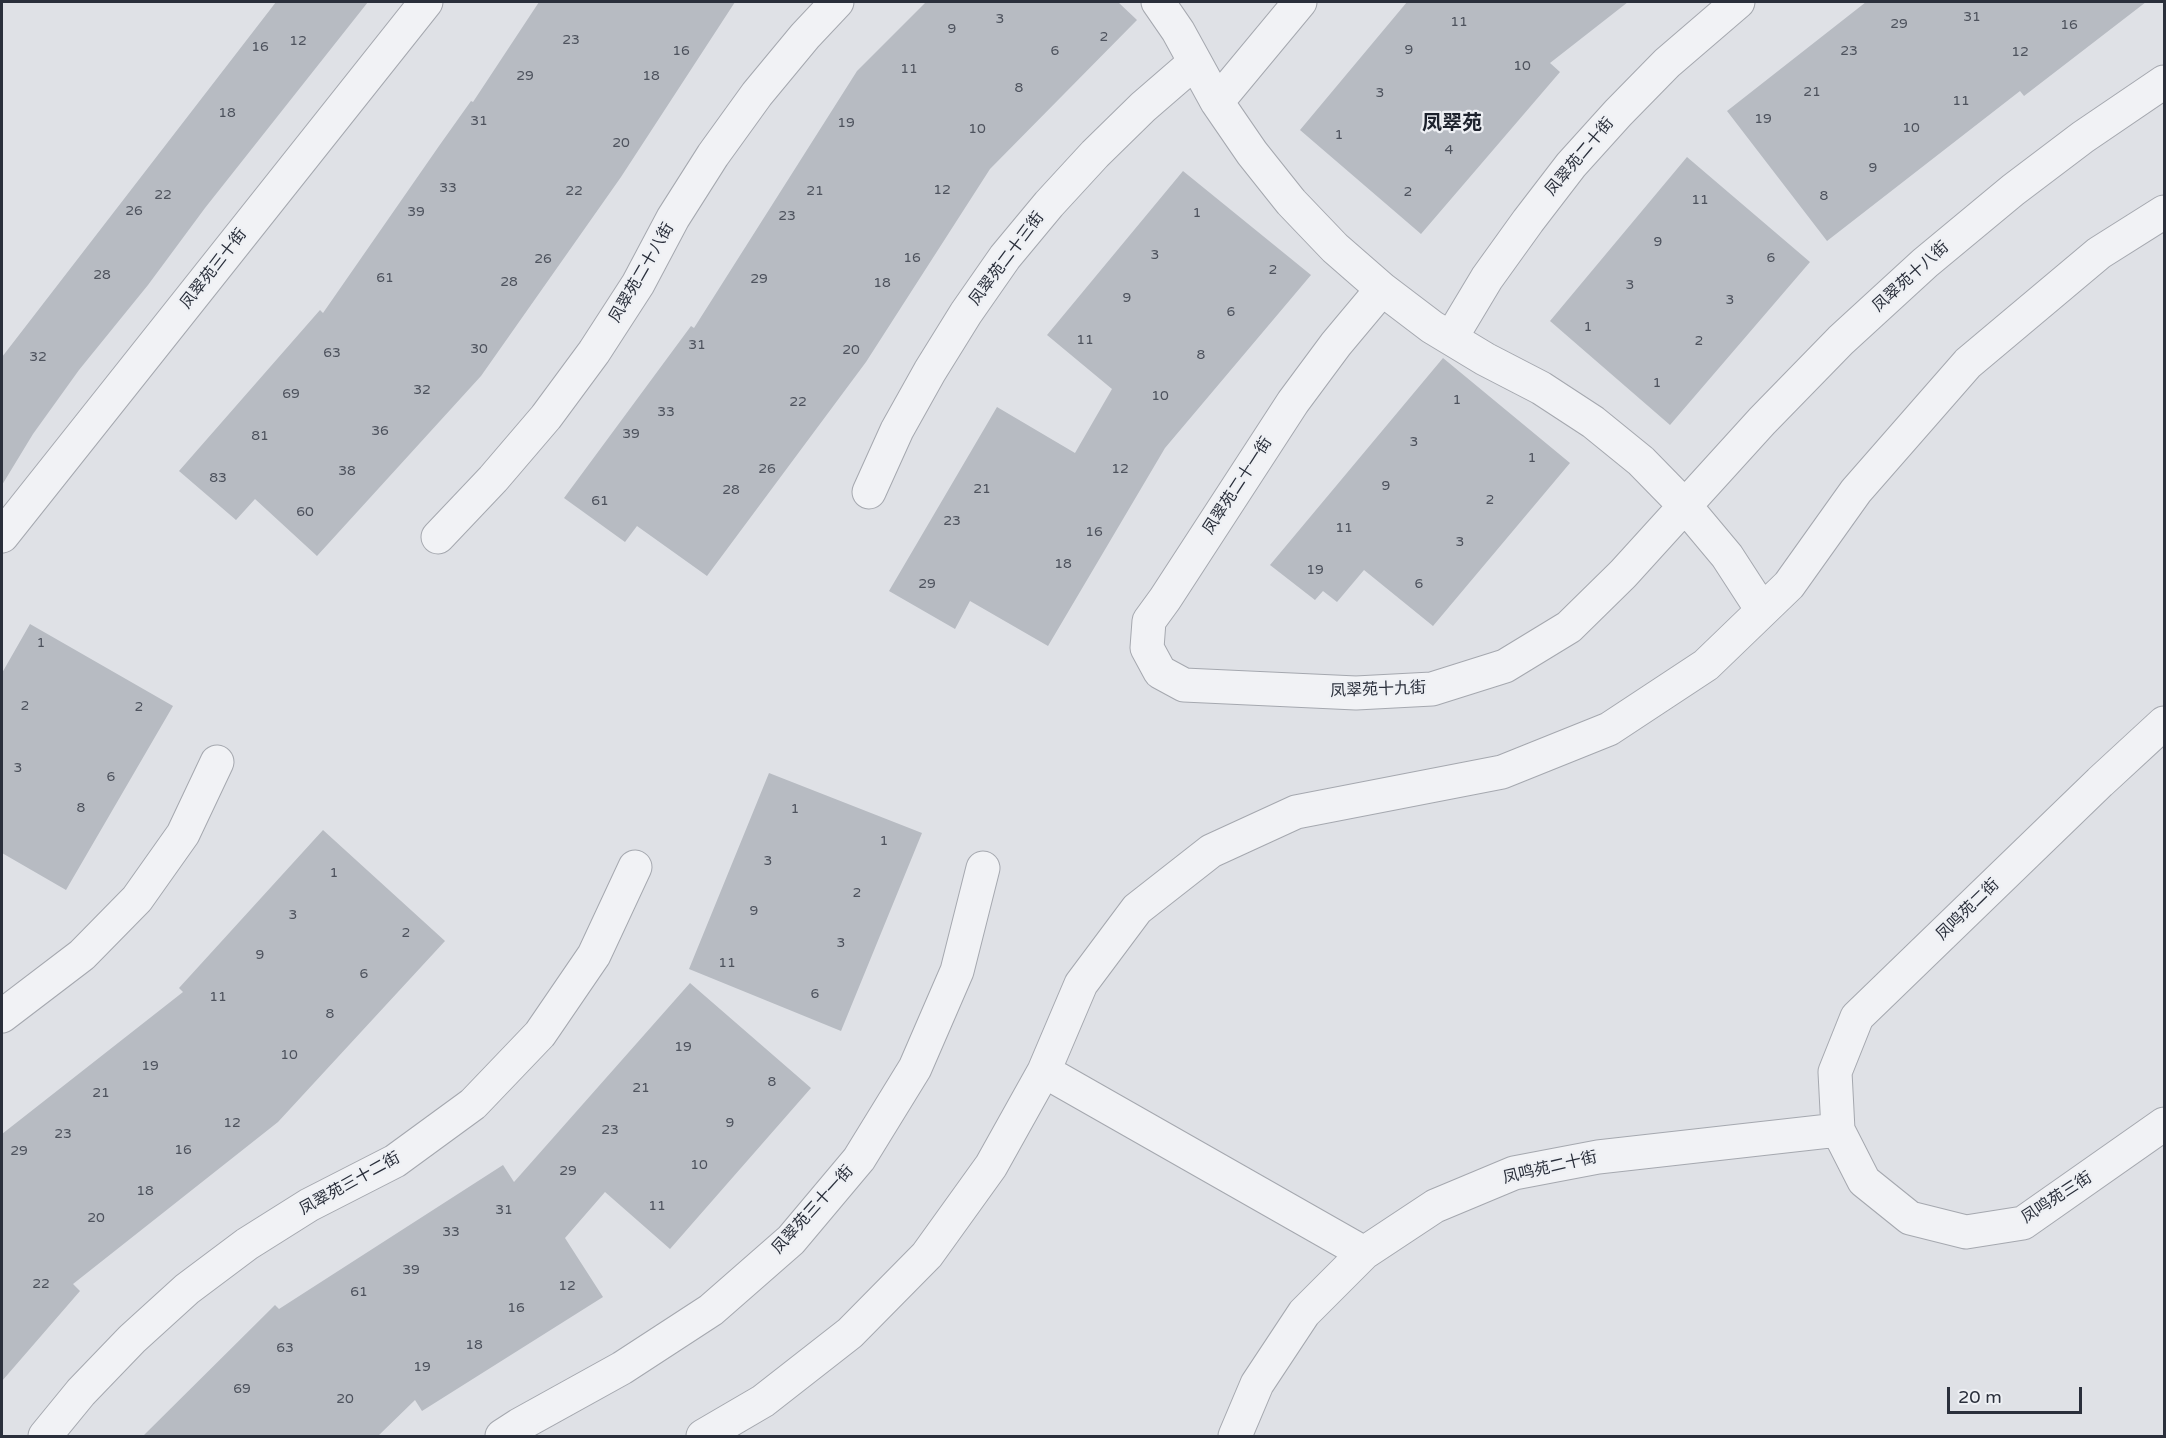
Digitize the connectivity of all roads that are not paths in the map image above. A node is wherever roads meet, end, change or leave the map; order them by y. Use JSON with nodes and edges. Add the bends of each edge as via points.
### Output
{"nodes":[{"id":1,"x":426,"y":2,"type":"edge"},
{"id":2,"x":837,"y":2,"type":"edge"},
{"id":3,"x":1158,"y":2,"type":"edge"},
{"id":4,"x":1300,"y":2,"type":"edge"},
{"id":5,"x":1738,"y":2,"type":"edge"},
{"id":6,"x":1195,"y":62,"type":"junction"},
{"id":7,"x":2164,"y":82,"type":"edge"},
{"id":8,"x":1217,"y":102,"type":"junction"},
{"id":9,"x":2164,"y":212,"type":"edge"},
{"id":10,"x":1382,"y":289,"type":"junction"},
{"id":11,"x":1451,"y":338,"type":"junction"},
{"id":12,"x":869,"y":492,"type":"dead end"},
{"id":13,"x":1686,"y":507,"type":"junction"},
{"id":14,"x":2,"y":536,"type":"edge"},
{"id":15,"x":438,"y":537,"type":"dead end"},
{"id":16,"x":1762,"y":610,"type":"junction"},
{"id":17,"x":1184,"y":685,"type":"joint"},
{"id":18,"x":2164,"y":723,"type":"edge"},
{"id":19,"x":217,"y":762,"type":"dead end"},
{"id":20,"x":635,"y":867,"type":"dead end"},
{"id":21,"x":983,"y":868,"type":"dead end"},
{"id":22,"x":2,"y":1016,"type":"edge"},
{"id":23,"x":1044,"y":1071,"type":"junction"},
{"id":24,"x":2164,"y":1124,"type":"edge"},
{"id":25,"x":1838,"y":1130,"type":"junction"},
{"id":26,"x":1364,"y":1253,"type":"junction"},
{"id":27,"x":45,"y":1437,"type":"edge"},
{"id":28,"x":502,"y":1437,"type":"edge"},
{"id":29,"x":703,"y":1437,"type":"edge"},
{"id":30,"x":1234,"y":1437,"type":"edge"}],
"edges":[{"from":1,"to":14,"type":"street","name":"凤翠苑三十街"},
{"from":2,"to":15,"type":"street","name":"凤翠苑二十八街","via":[[756,94],[713,154],[639,284],[546,417]]},
{"from":3,"to":6,"type":"street"},
{"from":4,"to":8,"type":"street"},
{"from":5,"to":11,"type":"street","name":"凤翠苑二十街","via":[[1667,63],[1571,165],[1487,278]]},
{"from":6,"to":8,"type":"street"},
{"from":6,"to":12,"type":"street","name":"凤翠苑二十三街","via":[[1095,154],[1005,257],[930,371]]},
{"from":7,"to":13,"type":"street","name":"凤翠苑十八街","via":[[2013,190],[1925,263],[1841,340]]},
{"from":8,"to":10,"type":"street","via":[[1291,202]]},
{"from":9,"to":16,"type":"street","via":[[2099,253],[1968,363],[1856,490],[1789,585]]},
{"from":10,"to":11,"type":"street"},
{"from":10,"to":17,"type":"street","name":"凤翠苑二十一街","via":[[1293,402],[1149,621],[1147,648],[1160,672]]},
{"from":11,"to":13,"type":"street","via":[[1593,422],[1641,461]]},
{"from":13,"to":16,"type":"street","via":[[1727,556]]},
{"from":13,"to":17,"type":"street","name":"凤翠苑十九街","via":[[1569,627],[1505,666],[1432,689],[1356,693]]},
{"from":16,"to":23,"type":"street","via":[[1706,665],[1609,729],[1502,772],[1296,812],[1211,850],[1137,909],[1081,984]]},
{"from":18,"to":25,"type":"street","name":"凤鸣苑二街","via":[[1857,1017],[1835,1072]]},
{"from":19,"to":22,"type":"street","via":[[183,834],[137,899],[82,955]]},
{"from":20,"to":27,"type":"street","name":"凤翠苑三十二街","via":[[594,955],[540,1034],[473,1104],[395,1161],[309,1205],[247,1244],[187,1289],[81,1392]]},
{"from":21,"to":28,"type":"street","name":"凤翠苑三十一街","via":[[957,971],[915,1068],[859,1159],[791,1240],[711,1310],[622,1368]]},
{"from":23,"to":26,"type":"street"},
{"from":23,"to":29,"type":"street","via":[[991,1166],[927,1255],[850,1333],[763,1401]]},
{"from":24,"to":25,"type":"street","name":"凤鸣苑三街","via":[[2024,1223],[1966,1233],[1910,1218],[1873,1189],[1864,1181]]},
{"from":25,"to":26,"type":"street","name":"凤鸣苑二十街","via":[[1598,1157],[1514,1173],[1435,1206]]},
{"from":26,"to":30,"type":"street","name":"凤鸣苑二十街","via":[[1304,1312],[1257,1384]]}]}
